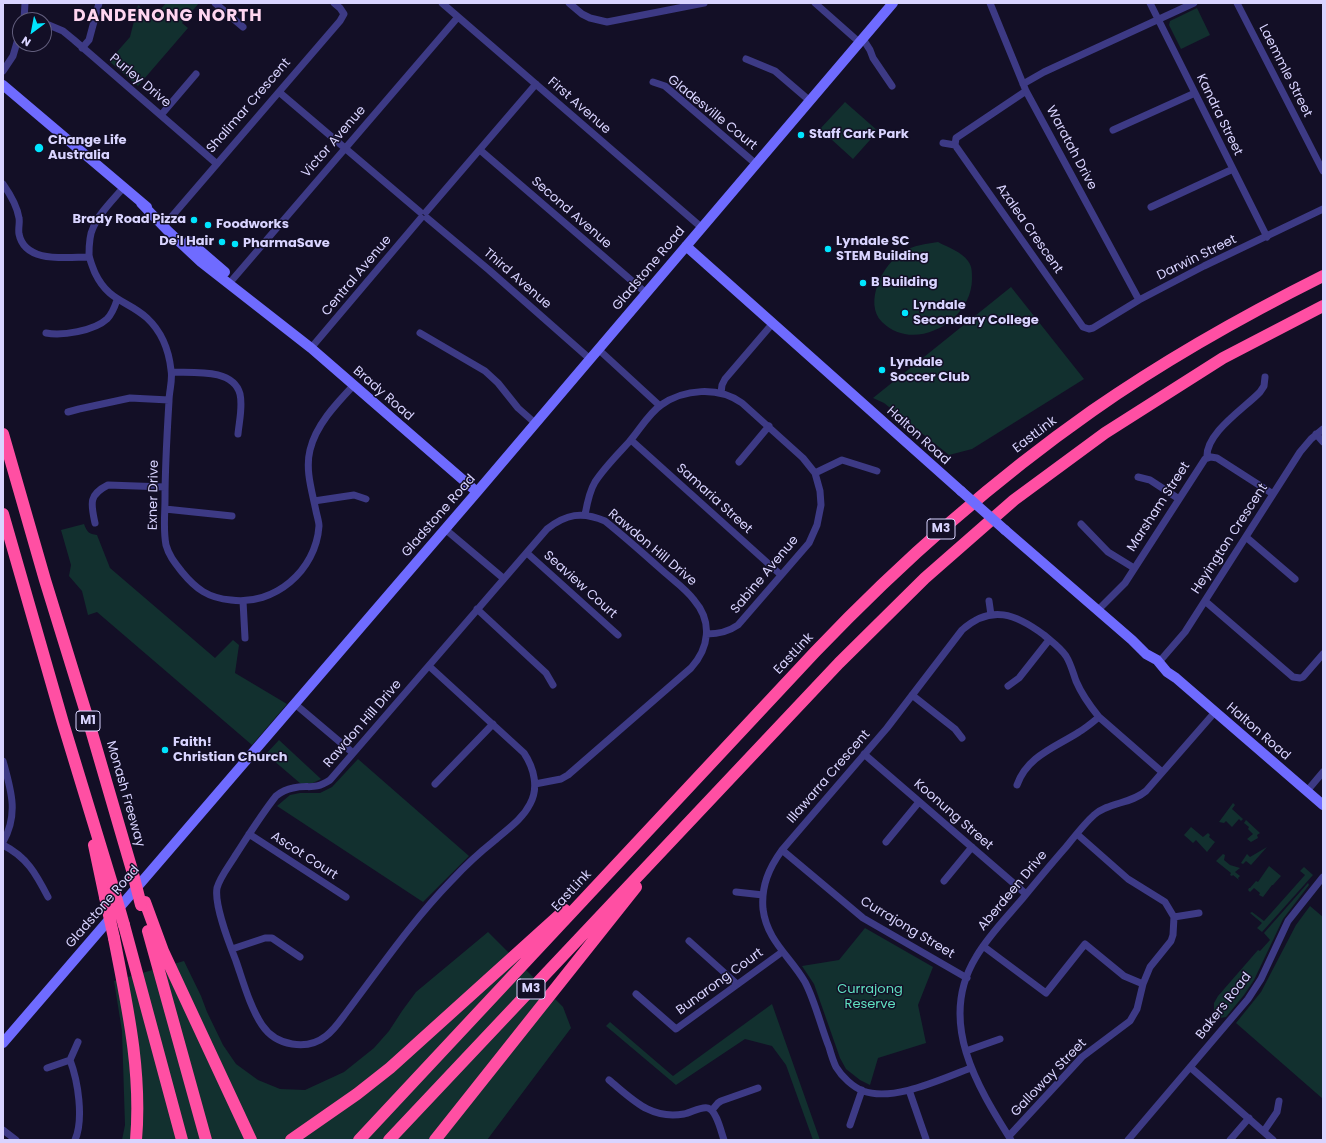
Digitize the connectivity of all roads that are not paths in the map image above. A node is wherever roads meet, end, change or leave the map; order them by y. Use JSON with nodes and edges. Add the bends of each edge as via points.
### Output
{"nodes":[{"id":1,"x":99,"y":3,"type":"edge"},
{"id":2,"x":215,"y":3,"type":"edge"},
{"id":3,"x":334,"y":3,"type":"edge"},
{"id":4,"x":442,"y":3,"type":"edge"},
{"id":5,"x":570,"y":3,"type":"edge"},
{"id":6,"x":704,"y":3,"type":"edge"},
{"id":7,"x":814,"y":3,"type":"edge"},
{"id":8,"x":893,"y":3,"type":"edge"},
{"id":9,"x":990,"y":3,"type":"edge"},
{"id":10,"x":1150,"y":3,"type":"edge"},
{"id":11,"x":1194,"y":3,"type":"edge"},
{"id":12,"x":1238,"y":3,"type":"edge"},
{"id":13,"x":664,"y":7,"type":"edge"},
{"id":14,"x":458,"y":17,"type":"junction"},
{"id":15,"x":1158,"y":19,"type":"junction"},
{"id":16,"x":52,"y":26,"type":"edge"},
{"id":17,"x":243,"y":27,"type":"dead end"},
{"id":18,"x":861,"y":41,"type":"junction"},
{"id":19,"x":82,"y":48,"type":"junction"},
{"id":20,"x":14,"y":52,"type":"edge"},
{"id":21,"x":746,"y":59,"type":"dead end"},
{"id":22,"x":3,"y":71,"type":"edge"},
{"id":23,"x":196,"y":74,"type":"dead end"},
{"id":24,"x":653,"y":82,"type":"dead end"},
{"id":25,"x":536,"y":84,"type":"junction"},
{"id":26,"x":3,"y":85,"type":"edge"},
{"id":27,"x":1023,"y":85,"type":"junction"},
{"id":28,"x":892,"y":86,"type":"dead end"},
{"id":29,"x":280,"y":92,"type":"junction"},
{"id":30,"x":1195,"y":93,"type":"junction"},
{"id":31,"x":810,"y":101,"type":"junction"},
{"id":32,"x":161,"y":115,"type":"junction"},
{"id":33,"x":1113,"y":130,"type":"dead end"},
{"id":34,"x":943,"y":143,"type":"dead end"},
{"id":35,"x":955,"y":145,"type":"junction"},
{"id":36,"x":346,"y":148,"type":"junction"},
{"id":37,"x":480,"y":150,"type":"junction"},
{"id":38,"x":1320,"y":160,"type":"edge"},
{"id":39,"x":217,"y":164,"type":"junction"},
{"id":40,"x":756,"y":164,"type":"junction"},
{"id":41,"x":1233,"y":169,"type":"junction"},
{"id":42,"x":1323,"y":171,"type":"edge"},
{"id":43,"x":3,"y":184,"type":"edge"},
{"id":44,"x":123,"y":188,"type":"junction"},
{"id":45,"x":1151,"y":207,"type":"dead end"},
{"id":46,"x":1323,"y":209,"type":"edge"},
{"id":47,"x":424,"y":215,"type":"junction"},
{"id":48,"x":165,"y":224,"type":"junction"},
{"id":49,"x":702,"y":227,"type":"junction"},
{"id":50,"x":1267,"y":237,"type":"junction"},
{"id":51,"x":686,"y":246,"type":"junction"},
{"id":52,"x":89,"y":257,"type":"junction"},
{"id":53,"x":1323,"y":276,"type":"edge"},
{"id":54,"x":231,"y":281,"type":"junction"},
{"id":55,"x":646,"y":293,"type":"junction"},
{"id":56,"x":117,"y":300,"type":"junction"},
{"id":57,"x":1139,"y":300,"type":"junction"},
{"id":58,"x":1323,"y":306,"type":"edge"},
{"id":59,"x":773,"y":323,"type":"junction"},
{"id":60,"x":1083,"y":327,"type":"joint"},
{"id":61,"x":46,"y":333,"type":"dead end"},
{"id":62,"x":420,"y":333,"type":"dead end"},
{"id":63,"x":311,"y":348,"type":"junction"},
{"id":64,"x":598,"y":350,"type":"junction"},
{"id":65,"x":590,"y":359,"type":"junction"},
{"id":66,"x":172,"y":372,"type":"junction"},
{"id":67,"x":1266,"y":377,"type":"dead end"},
{"id":68,"x":353,"y":386,"type":"junction"},
{"id":69,"x":721,"y":393,"type":"junction"},
{"id":70,"x":169,"y":400,"type":"junction"},
{"id":71,"x":660,"y":406,"type":"junction"},
{"id":72,"x":68,"y":412,"type":"dead end"},
{"id":73,"x":535,"y":423,"type":"junction"},
{"id":74,"x":769,"y":426,"type":"junction"},
{"id":75,"x":1323,"y":429,"type":"edge"},
{"id":76,"x":3,"y":434,"type":"edge"},
{"id":77,"x":238,"y":434,"type":"dead end"},
{"id":78,"x":1316,"y":434,"type":"junction"},
{"id":79,"x":631,"y":440,"type":"junction"},
{"id":80,"x":1323,"y":442,"type":"edge"},
{"id":81,"x":1207,"y":458,"type":"junction"},
{"id":82,"x":738,"y":462,"type":"dead end"},
{"id":83,"x":877,"y":471,"type":"dead end"},
{"id":84,"x":815,"y":473,"type":"junction"},
{"id":85,"x":1138,"y":478,"type":"dead end"},
{"id":86,"x":165,"y":487,"type":"junction"},
{"id":87,"x":477,"y":492,"type":"junction"},
{"id":88,"x":1273,"y":494,"type":"junction"},
{"id":89,"x":366,"y":499,"type":"dead end"},
{"id":90,"x":1179,"y":499,"type":"junction"},
{"id":91,"x":314,"y":501,"type":"junction"},
{"id":92,"x":165,"y":509,"type":"junction"},
{"id":93,"x":3,"y":514,"type":"edge"},
{"id":94,"x":585,"y":515,"type":"junction"},
{"id":95,"x":232,"y":516,"type":"dead end"},
{"id":96,"x":95,"y":523,"type":"dead end"},
{"id":97,"x":1081,"y":524,"type":"dead end"},
{"id":98,"x":445,"y":529,"type":"junction"},
{"id":99,"x":1246,"y":537,"type":"junction"},
{"id":100,"x":527,"y":553,"type":"junction"},
{"id":101,"x":1134,"y":568,"type":"junction"},
{"id":102,"x":781,"y":575,"type":"junction"},
{"id":103,"x":503,"y":578,"type":"junction"},
{"id":104,"x":1294,"y":579,"type":"dead end"},
{"id":105,"x":244,"y":601,"type":"junction"},
{"id":106,"x":989,"y":601,"type":"dead end"},
{"id":107,"x":1205,"y":601,"type":"junction"},
{"id":108,"x":477,"y":609,"type":"junction"},
{"id":109,"x":1098,"y":610,"type":"junction"},
{"id":110,"x":992,"y":615,"type":"junction"},
{"id":111,"x":707,"y":634,"type":"junction"},
{"id":112,"x":618,"y":635,"type":"dead end"},
{"id":113,"x":245,"y":638,"type":"dead end"},
{"id":114,"x":1049,"y":640,"type":"junction"},
{"id":115,"x":1323,"y":654,"type":"edge"},
{"id":116,"x":1161,"y":661,"type":"junction"},
{"id":117,"x":429,"y":666,"type":"junction"},
{"id":118,"x":553,"y":685,"type":"dead end"},
{"id":119,"x":1008,"y":686,"type":"dead end"},
{"id":120,"x":912,"y":695,"type":"junction"},
{"id":121,"x":295,"y":704,"type":"junction"},
{"id":122,"x":1215,"y":712,"type":"junction"},
{"id":123,"x":1099,"y":717,"type":"junction"},
{"id":124,"x":493,"y":724,"type":"junction"},
{"id":125,"x":962,"y":738,"type":"dead end"},
{"id":126,"x":353,"y":753,"type":"junction"},
{"id":127,"x":864,"y":754,"type":"junction"},
{"id":128,"x":3,"y":761,"type":"edge"},
{"id":129,"x":1162,"y":772,"type":"junction"},
{"id":130,"x":1323,"y":772,"type":"edge"},
{"id":131,"x":435,"y":784,"type":"dead end"},
{"id":132,"x":535,"y":784,"type":"junction"},
{"id":133,"x":1017,"y":785,"type":"dead end"},
{"id":134,"x":83,"y":787,"type":"junction"},
{"id":135,"x":1307,"y":791,"type":"junction"},
{"id":136,"x":919,"y":802,"type":"junction"},
{"id":137,"x":1323,"y":805,"type":"edge"},
{"id":138,"x":249,"y":834,"type":"junction"},
{"id":139,"x":1077,"y":834,"type":"junction"},
{"id":140,"x":674,"y":839,"type":"junction"},
{"id":141,"x":886,"y":842,"type":"dead end"},
{"id":142,"x":3,"y":843,"type":"edge"},
{"id":143,"x":972,"y":848,"type":"junction"},
{"id":144,"x":782,"y":850,"type":"junction"},
{"id":145,"x":622,"y":858,"type":"junction"},
{"id":146,"x":1323,"y":877,"type":"edge"},
{"id":147,"x":944,"y":881,"type":"dead end"},
{"id":148,"x":736,"y":892,"type":"dead end"},
{"id":149,"x":1026,"y":894,"type":"junction"},
{"id":150,"x":763,"y":895,"type":"junction"},
{"id":151,"x":48,"y":897,"type":"dead end"},
{"id":152,"x":346,"y":897,"type":"dead end"},
{"id":153,"x":143,"y":903,"type":"junction"},
{"id":154,"x":1199,"y":912,"type":"dead end"},
{"id":155,"x":1174,"y":917,"type":"junction"},
{"id":156,"x":689,"y":941,"type":"dead end"},
{"id":157,"x":983,"y":946,"type":"junction"},
{"id":158,"x":232,"y":949,"type":"junction"},
{"id":159,"x":782,"y":952,"type":"junction"},
{"id":160,"x":300,"y":957,"type":"dead end"},
{"id":161,"x":967,"y":978,"type":"junction"},
{"id":162,"x":737,"y":984,"type":"junction"},
{"id":163,"x":1143,"y":984,"type":"junction"},
{"id":164,"x":636,"y":994,"type":"dead end"},
{"id":165,"x":1000,"y":1039,"type":"dead end"},
{"id":166,"x":78,"y":1042,"type":"dead end"},
{"id":167,"x":3,"y":1043,"type":"edge"},
{"id":168,"x":966,"y":1051,"type":"junction"},
{"id":169,"x":70,"y":1060,"type":"junction"},
{"id":170,"x":1190,"y":1067,"type":"junction"},
{"id":171,"x":47,"y":1068,"type":"dead end"},
{"id":172,"x":971,"y":1068,"type":"junction"},
{"id":173,"x":223,"y":1080,"type":"junction"},
{"id":174,"x":609,"y":1080,"type":"dead end"},
{"id":175,"x":758,"y":1088,"type":"dead end"},
{"id":176,"x":862,"y":1090,"type":"junction"},
{"id":177,"x":909,"y":1090,"type":"junction"},
{"id":178,"x":1279,"y":1101,"type":"dead end"},
{"id":179,"x":712,"y":1110,"type":"junction"},
{"id":180,"x":1249,"y":1118,"type":"junction"},
{"id":181,"x":850,"y":1125,"type":"dead end"},
{"id":182,"x":3,"y":1130,"type":"edge"},
{"id":183,"x":1264,"y":1131,"type":"junction"},
{"id":184,"x":1010,"y":1138,"type":"edge"},
{"id":185,"x":926,"y":1139,"type":"dead end"},
{"id":186,"x":16,"y":1140,"type":"edge"},
{"id":187,"x":75,"y":1140,"type":"edge"},
{"id":188,"x":136,"y":1140,"type":"edge"},
{"id":189,"x":182,"y":1140,"type":"edge"},
{"id":190,"x":206,"y":1140,"type":"edge"},
{"id":191,"x":251,"y":1140,"type":"edge"},
{"id":192,"x":258,"y":1140,"type":"edge"},
{"id":193,"x":291,"y":1140,"type":"edge"},
{"id":194,"x":358,"y":1140,"type":"edge"},
{"id":195,"x":389,"y":1140,"type":"edge"},
{"id":196,"x":435,"y":1140,"type":"edge"},
{"id":197,"x":724,"y":1140,"type":"edge"},
{"id":198,"x":1128,"y":1140,"type":"edge"},
{"id":199,"x":1230,"y":1140,"type":"edge"},
{"id":200,"x":1273,"y":1140,"type":"edge"}],
"edges":[{"from":1,"to":19,"type":"street","via":[[89,40]]},
{"from":2,"to":17,"type":"street"},
{"from":3,"to":29,"type":"street","name":"Shalimar Crescent","via":[[343,11],[342,18]]},
{"from":4,"to":14,"type":"street","name":"First Avenue"},
{"from":5,"to":13,"type":"street","via":[[582,14],[607,22]]},
{"from":6,"to":13,"type":"street"},
{"from":7,"to":18,"type":"street"},
{"from":8,"to":18,"type":"main road","name":"Gladstone Road"},
{"from":9,"to":27,"type":"street","name":"Waratah Drive"},
{"from":10,"to":15,"type":"street","name":"Kandra Street"},
{"from":11,"to":15,"type":"street"},
{"from":12,"to":38,"type":"street","name":"Laemmle Street"},
{"from":14,"to":25,"type":"street","name":"First Avenue"},
{"from":14,"to":36,"type":"street","name":"Victor Avenue"},
{"from":15,"to":27,"type":"street","via":[[1044,72]]},
{"from":15,"to":30,"type":"street","name":"Kandra Street"},
{"from":16,"to":19,"type":"street","name":"Purley Drive","via":[[63,31]]},
{"from":18,"to":28,"type":"street"},
{"from":18,"to":31,"type":"main road","name":"Gladstone Road"},
{"from":19,"to":32,"type":"street","name":"Purley Drive"},
{"from":20,"to":22,"type":"street"},
{"from":21,"to":31,"type":"street","via":[[775,71]]},
{"from":23,"to":32,"type":"street"},
{"from":24,"to":40,"type":"street","name":"Gladesville Court","via":[[665,86]]},
{"from":25,"to":37,"type":"street","name":"Central Avenue"},
{"from":25,"to":49,"type":"street","name":"First Avenue"},
{"from":26,"to":44,"type":"main road","name":"Brady Road"},
{"from":27,"to":35,"type":"street","via":[[956,138]]},
{"from":27,"to":57,"type":"street","name":"Waratah Drive"},
{"from":29,"to":36,"type":"street","name":"Third Avenue"},
{"from":29,"to":39,"type":"street","name":"Shalimar Crescent"},
{"from":30,"to":33,"type":"street"},
{"from":30,"to":41,"type":"street","name":"Kandra Street"},
{"from":31,"to":40,"type":"main road","name":"Gladstone Road"},
{"from":32,"to":39,"type":"street","name":"Purley Drive"},
{"from":34,"to":35,"type":"street"},
{"from":35,"to":60,"type":"street","name":"Azalea Crescent"},
{"from":36,"to":47,"type":"street","name":"Third Avenue"},
{"from":36,"to":54,"type":"street","name":"Victor Avenue"},
{"from":37,"to":47,"type":"street","name":"Central Avenue"},
{"from":37,"to":55,"type":"street","name":"Second Avenue"},
{"from":38,"to":42,"type":"street","name":"Laemmle Street"},
{"from":39,"to":48,"type":"street","name":"Shalimar Crescent"},
{"from":40,"to":49,"type":"main road","name":"Gladstone Road"},
{"from":41,"to":45,"type":"street"},
{"from":41,"to":50,"type":"street","name":"Kandra Street"},
{"from":43,"to":52,"type":"street","via":[[12,197],[19,218],[19,234],[24,246],[33,253],[45,257]]},
{"from":44,"to":48,"type":"main road","name":"Brady Road"},
{"from":44,"to":52,"type":"street","name":"Exner Drive","via":[[93,228]]},
{"from":46,"to":50,"type":"street","name":"Darwin Street"},
{"from":47,"to":63,"type":"street","name":"Central Avenue"},
{"from":47,"to":65,"type":"street","name":"Third Avenue"},
{"from":48,"to":54,"type":"main road","name":"Brady Road","via":[[186,243],[201,262]]},
{"from":49,"to":51,"type":"main road","name":"Gladstone Road"},
{"from":50,"to":57,"type":"street","name":"Darwin Street"},
{"from":51,"to":55,"type":"main road","name":"Gladstone Road"},
{"from":51,"to":59,"type":"main road","name":"Halton Road"},
{"from":52,"to":56,"type":"street","name":"Exner Drive","via":[[103,287]]},
{"from":53,"to":145,"type":"highway","name":"EastLink","number":"M3","via":[[1219,331],[1145,376],[1055,438],[979,497],[933,536],[858,607]]},
{"from":54,"to":63,"type":"main road","name":"Brady Road"},
{"from":55,"to":64,"type":"main road","name":"Gladstone Road"},
{"from":56,"to":61,"type":"street","via":[[107,318],[97,325],[60,334]]},
{"from":56,"to":66,"type":"street","name":"Exner Drive","via":[[139,312],[156,328],[168,352]]},
{"from":57,"to":60,"type":"street","name":"Darwin Street","via":[[1093,328]]},
{"from":58,"to":140,"type":"highway","number":"M3","via":[[1223,358],[1105,433],[1014,500],[924,578],[881,620]]},
{"from":59,"to":69,"type":"street","via":[[725,379]]},
{"from":59,"to":109,"type":"main road","name":"Halton Road","bridge":true},
{"from":62,"to":73,"type":"street","via":[[485,371]]},
{"from":63,"to":68,"type":"main road","name":"Brady Road"},
{"from":64,"to":65,"type":"main road","name":"Gladstone Road"},
{"from":64,"to":71,"type":"street"},
{"from":65,"to":73,"type":"main road","name":"Gladstone Road"},
{"from":66,"to":70,"type":"street","name":"Exner Drive"},
{"from":66,"to":77,"type":"street","via":[[216,374],[224,376],[232,383],[238,389],[241,402]]},
{"from":67,"to":81,"type":"street","via":[[1260,392],[1215,435],[1209,445]]},
{"from":68,"to":87,"type":"main road","name":"Brady Road"},
{"from":68,"to":91,"type":"street","name":"Exner Drive","via":[[321,423],[312,441],[308,466]]},
{"from":69,"to":71,"type":"street","name":"Sabine Avenue","via":[[698,391],[679,396]]},
{"from":69,"to":74,"type":"street","name":"Sabine Avenue","via":[[738,400]]},
{"from":70,"to":72,"type":"street","via":[[130,398]]},
{"from":70,"to":86,"type":"street","name":"Exner Drive"},
{"from":71,"to":79,"type":"street","name":"Sabine Avenue"},
{"from":73,"to":87,"type":"main road","name":"Gladstone Road"},
{"from":74,"to":82,"type":"street"},
{"from":74,"to":84,"type":"street","name":"Sabine Avenue"},
{"from":75,"to":78,"type":"street","name":"Heyington Crescent"},
{"from":76,"to":153,"type":"highway","name":"Monash Freeway","number":"M1","bridge":true},
{"from":78,"to":80,"type":"street"},
{"from":78,"to":88,"type":"street","name":"Heyington Crescent","via":[[1300,452]]},
{"from":79,"to":94,"type":"street","name":"Sabine Avenue","via":[[595,483],[588,498]]},
{"from":79,"to":102,"type":"street","name":"Samaria Street"},
{"from":81,"to":88,"type":"street","name":"Marsham Street","via":[[1218,458]]},
{"from":81,"to":90,"type":"street","name":"Marsham Street"},
{"from":83,"to":84,"type":"street","via":[[842,460]]},
{"from":84,"to":102,"type":"street","name":"Sabine Avenue","via":[[821,505],[817,525],[809,543]]},
{"from":85,"to":90,"type":"street","via":[[1150,480]]},
{"from":86,"to":92,"type":"street","name":"Exner Drive"},
{"from":86,"to":96,"type":"street","via":[[108,485],[94,497],[91,504]]},
{"from":87,"to":98,"type":"main road","name":"Gladstone Road"},
{"from":88,"to":99,"type":"street","name":"Heyington Crescent"},
{"from":89,"to":91,"type":"street","via":[[354,495]]},
{"from":90,"to":101,"type":"street","name":"Marsham Street"},
{"from":91,"to":105,"type":"street","name":"Exner Drive","via":[[319,526],[314,550],[305,567],[290,583],[267,597]]},
{"from":92,"to":95,"type":"street"},
{"from":92,"to":105,"type":"street","name":"Exner Drive","via":[[166,546],[172,559],[194,586],[218,598]]},
{"from":93,"to":134,"type":"highway","number":"M1"},
{"from":94,"to":100,"type":"street","name":"Rawdon Hill Drive","via":[[570,516],[557,521]]},
{"from":94,"to":111,"type":"street","name":"Rawdon Hill Drive","via":[[605,521],[694,599],[704,617]]},
{"from":97,"to":101,"type":"street","via":[[1108,552]]},
{"from":98,"to":103,"type":"street"},
{"from":98,"to":121,"type":"main road","name":"Gladstone Road"},
{"from":99,"to":104,"type":"street"},
{"from":99,"to":107,"type":"street","name":"Heyington Crescent"},
{"from":100,"to":103,"type":"street","name":"Rawdon Hill Drive"},
{"from":100,"to":112,"type":"street","name":"Seaview Court"},
{"from":101,"to":109,"type":"street","name":"Marsham Street","via":[[1125,583]]},
{"from":102,"to":111,"type":"street","name":"Sabine Avenue","via":[[738,625],[719,634]]},
{"from":103,"to":108,"type":"street","name":"Rawdon Hill Drive"},
{"from":105,"to":113,"type":"street"},
{"from":106,"to":110,"type":"street"},
{"from":107,"to":115,"type":"street","via":[[1293,677],[1303,677]]},
{"from":107,"to":116,"type":"street","name":"Heyington Crescent","via":[[1182,637]]},
{"from":108,"to":117,"type":"street","name":"Rawdon Hill Drive"},
{"from":108,"to":118,"type":"street","via":[[546,673]]},
{"from":109,"to":116,"type":"main road","name":"Halton Road","via":[[1146,654]]},
{"from":110,"to":114,"type":"street","name":"Illawarra Crescent","via":[[1021,619]]},
{"from":110,"to":120,"type":"street","name":"Illawarra Crescent","via":[[976,620],[962,630]]},
{"from":111,"to":132,"type":"street","name":"Rawdon Hill Drive","via":[[702,654],[691,668],[568,775],[561,779]]},
{"from":114,"to":119,"type":"street","via":[[1019,678]]},
{"from":114,"to":123,"type":"street","name":"Illawarra Crescent","via":[[1067,657],[1083,695]]},
{"from":116,"to":122,"type":"main road","name":"Halton Road","via":[[1167,672]]},
{"from":117,"to":124,"type":"street"},
{"from":117,"to":126,"type":"street","name":"Rawdon Hill Drive"},
{"from":120,"to":125,"type":"street","via":[[956,729]]},
{"from":120,"to":127,"type":"street","name":"Illawarra Crescent"},
{"from":121,"to":126,"type":"street"},
{"from":121,"to":167,"type":"main road","name":"Gladstone Road"},
{"from":122,"to":129,"type":"street","name":"Aberdeen Drive"},
{"from":122,"to":135,"type":"main road","name":"Halton Road"},
{"from":123,"to":129,"type":"street","name":"Illawarra Crescent"},
{"from":123,"to":133,"type":"street","via":[[1032,762],[1022,773]]},
{"from":124,"to":131,"type":"street"},
{"from":124,"to":132,"type":"street","via":[[524,753],[532,768]]},
{"from":126,"to":138,"type":"street","name":"Rawdon Hill Drive","via":[[326,783],[312,787],[294,787],[276,796]]},
{"from":127,"to":136,"type":"street","name":"Koonung Street"},
{"from":127,"to":144,"type":"street","name":"Illawarra Crescent"},
{"from":128,"to":142,"type":"street","via":[[13,803],[9,828]]},
{"from":129,"to":139,"type":"street","name":"Aberdeen Drive","via":[[1140,796],[1098,812]]},
{"from":130,"to":135,"type":"street"},
{"from":132,"to":158,"type":"street","name":"Rawdon Hill Drive","via":[[530,804],[520,818],[471,860],[424,910],[333,1030],[318,1041],[306,1044],[283,1042],[262,1026]]},
{"from":134,"to":188,"type":"highway","bridge":true,"via":[[132,1032],[138,1099]]},
{"from":134,"to":189,"type":"highway","number":"M1","bridge":true,"via":[[124,925]]},
{"from":135,"to":137,"type":"main road","name":"Halton Road"},
{"from":136,"to":141,"type":"street"},
{"from":136,"to":143,"type":"street","name":"Koonung Street"},
{"from":138,"to":152,"type":"street","name":"Ascot Court"},
{"from":138,"to":158,"type":"street","name":"Rawdon Hill Drive","via":[[217,888],[216,898]]},
{"from":139,"to":149,"type":"street","name":"Aberdeen Drive"},
{"from":139,"to":155,"type":"street","via":[[1128,879],[1165,902]]},
{"from":140,"to":195,"type":"highway","number":"M3"},
{"from":140,"to":196,"type":"highway"},
{"from":142,"to":151,"type":"street","via":[[28,862]]},
{"from":143,"to":147,"type":"street"},
{"from":143,"to":149,"type":"street","name":"Koonung Street"},
{"from":144,"to":150,"type":"street","name":"Illawarra Crescent","via":[[769,868]]},
{"from":144,"to":161,"type":"street","name":"Currajong Street","via":[[863,918]]},
{"from":145,"to":193,"type":"highway","via":[[390,1068]]},
{"from":145,"to":194,"type":"highway","name":"EastLink","number":"M3"},
{"from":146,"to":170,"type":"street","name":"Bakers Road","via":[[1288,921],[1261,979],[1248,999]]},
{"from":148,"to":150,"type":"street"},
{"from":149,"to":157,"type":"street","name":"Aberdeen Drive"},
{"from":150,"to":159,"type":"street","name":"Illawarra Crescent","via":[[771,936]]},
{"from":153,"to":173,"type":"highway"},
{"from":153,"to":190,"type":"highway"},
{"from":154,"to":155,"type":"street"},
{"from":155,"to":163,"type":"street","name":"Galloway Street","via":[[1171,941],[1150,967]]},
{"from":156,"to":162,"type":"street"},
{"from":157,"to":161,"type":"street","name":"Aberdeen Drive"},
{"from":157,"to":163,"type":"street","via":[[1046,993],[1085,944],[1118,972]]},
{"from":158,"to":160,"type":"street","via":[[272,938]]},
{"from":159,"to":162,"type":"street","name":"Bunarong Court"},
{"from":159,"to":176,"type":"street","name":"Illawarra Crescent","via":[[806,986],[837,1068],[849,1082]]},
{"from":161,"to":168,"type":"street","name":"Aberdeen Drive","via":[[961,996],[960,1015]]},
{"from":162,"to":164,"type":"street","name":"Bunarong Court","via":[[676,1029]]},
{"from":163,"to":184,"type":"street","name":"Galloway Street","via":[[1139,1004],[1130,1021],[1082,1057]]},
{"from":165,"to":168,"type":"street"},
{"from":166,"to":169,"type":"street"},
{"from":168,"to":172,"type":"street","name":"Aberdeen Drive"},
{"from":169,"to":171,"type":"street"},
{"from":169,"to":187,"type":"street","via":[[74,1070],[80,1112],[79,1129]]},
{"from":170,"to":180,"type":"street"},
{"from":170,"to":198,"type":"street","name":"Bakers Road"},
{"from":172,"to":177,"type":"street","name":"Illawarra Crescent"},
{"from":172,"to":184,"type":"street","name":"Aberdeen Drive"},
{"from":173,"to":191,"type":"highway"},
{"from":173,"to":192,"type":"highway"},
{"from":174,"to":179,"type":"street","via":[[638,1104],[655,1112],[678,1115],[704,1107]]},
{"from":175,"to":179,"type":"street","via":[[718,1103]]},
{"from":176,"to":177,"type":"street","name":"Illawarra Crescent","via":[[888,1095]]},
{"from":176,"to":181,"type":"street"},
{"from":177,"to":185,"type":"street"},
{"from":178,"to":183,"type":"street","via":[[1278,1109]]},
{"from":179,"to":197,"type":"street"},
{"from":180,"to":183,"type":"street"},
{"from":180,"to":199,"type":"street"},
{"from":182,"to":186,"type":"street"},
{"from":183,"to":200,"type":"street"}]}
